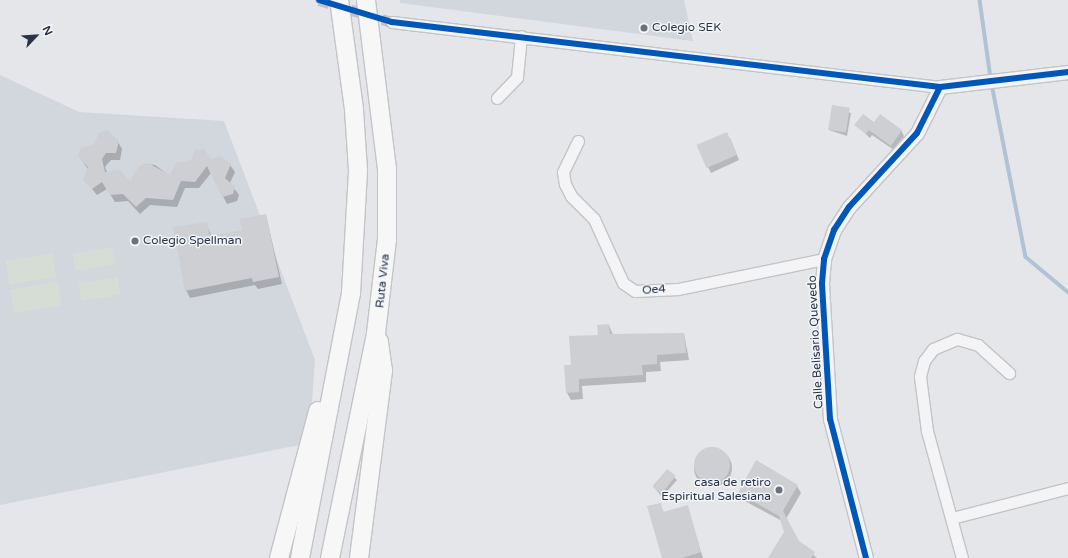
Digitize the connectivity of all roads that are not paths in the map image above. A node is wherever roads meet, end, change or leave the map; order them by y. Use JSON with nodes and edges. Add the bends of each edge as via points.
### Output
{"nodes":[{"id":1,"x":339,"y":0,"type":"edge"},
{"id":2,"x":366,"y":0,"type":"edge"},
{"id":3,"x":392,"y":22,"type":"tunnel mouth"},
{"id":4,"x":521,"y":36,"type":"junction"},
{"id":5,"x":1068,"y":72,"type":"edge"},
{"id":6,"x":940,"y":87,"type":"junction"},
{"id":7,"x":497,"y":98,"type":"dead end"},
{"id":8,"x":578,"y":141,"type":"dead end"},
{"id":9,"x":354,"y":230,"type":"junction"},
{"id":10,"x":824,"y":259,"type":"junction"},
{"id":11,"x":376,"y":333,"type":"junction"},
{"id":12,"x":1009,"y":373,"type":"dead end"},
{"id":13,"x":1068,"y":488,"type":"edge"},
{"id":14,"x":952,"y":518,"type":"junction"},
{"id":15,"x":279,"y":558,"type":"edge"},
{"id":16,"x":300,"y":558,"type":"edge"},
{"id":17,"x":330,"y":558,"type":"edge"},
{"id":18,"x":359,"y":558,"type":"edge"},
{"id":19,"x":866,"y":558,"type":"edge"},
{"id":20,"x":962,"y":558,"type":"edge"}],
"edges":[{"from":1,"to":9,"type":"highway","via":[[354,109],[358,170]]},
{"from":2,"to":11,"type":"highway","name":"Ruta Viva","via":[[387,169],[386,240]]},
{"from":3,"to":4,"type":"street"},
{"from":4,"to":6,"type":"street"},
{"from":4,"to":7,"type":"street","via":[[517,77]]},
{"from":5,"to":6,"type":"street"},
{"from":6,"to":10,"type":"street","name":"Calle Belisario Quevedo","via":[[917,133],[849,207],[834,230]]},
{"from":8,"to":10,"type":"street","name":"Oe4","via":[[563,172],[565,184],[571,196],[594,219],[623,283],[635,292],[678,289]]},
{"from":9,"to":15,"type":"highway","via":[[320,405]]},
{"from":9,"to":16,"type":"highway","via":[[350,301]]},
{"from":10,"to":19,"type":"street","name":"Calle Belisario Quevedo","via":[[822,283],[830,419]]},
{"from":11,"to":17,"type":"highway","name":"Ruta Viva"},
{"from":11,"to":18,"type":"highway","via":[[383,371]]},
{"from":12,"to":14,"type":"street","via":[[969,340],[946,342],[933,349],[924,361],[921,400]]},
{"from":13,"to":14,"type":"street"},
{"from":14,"to":20,"type":"street"}]}
